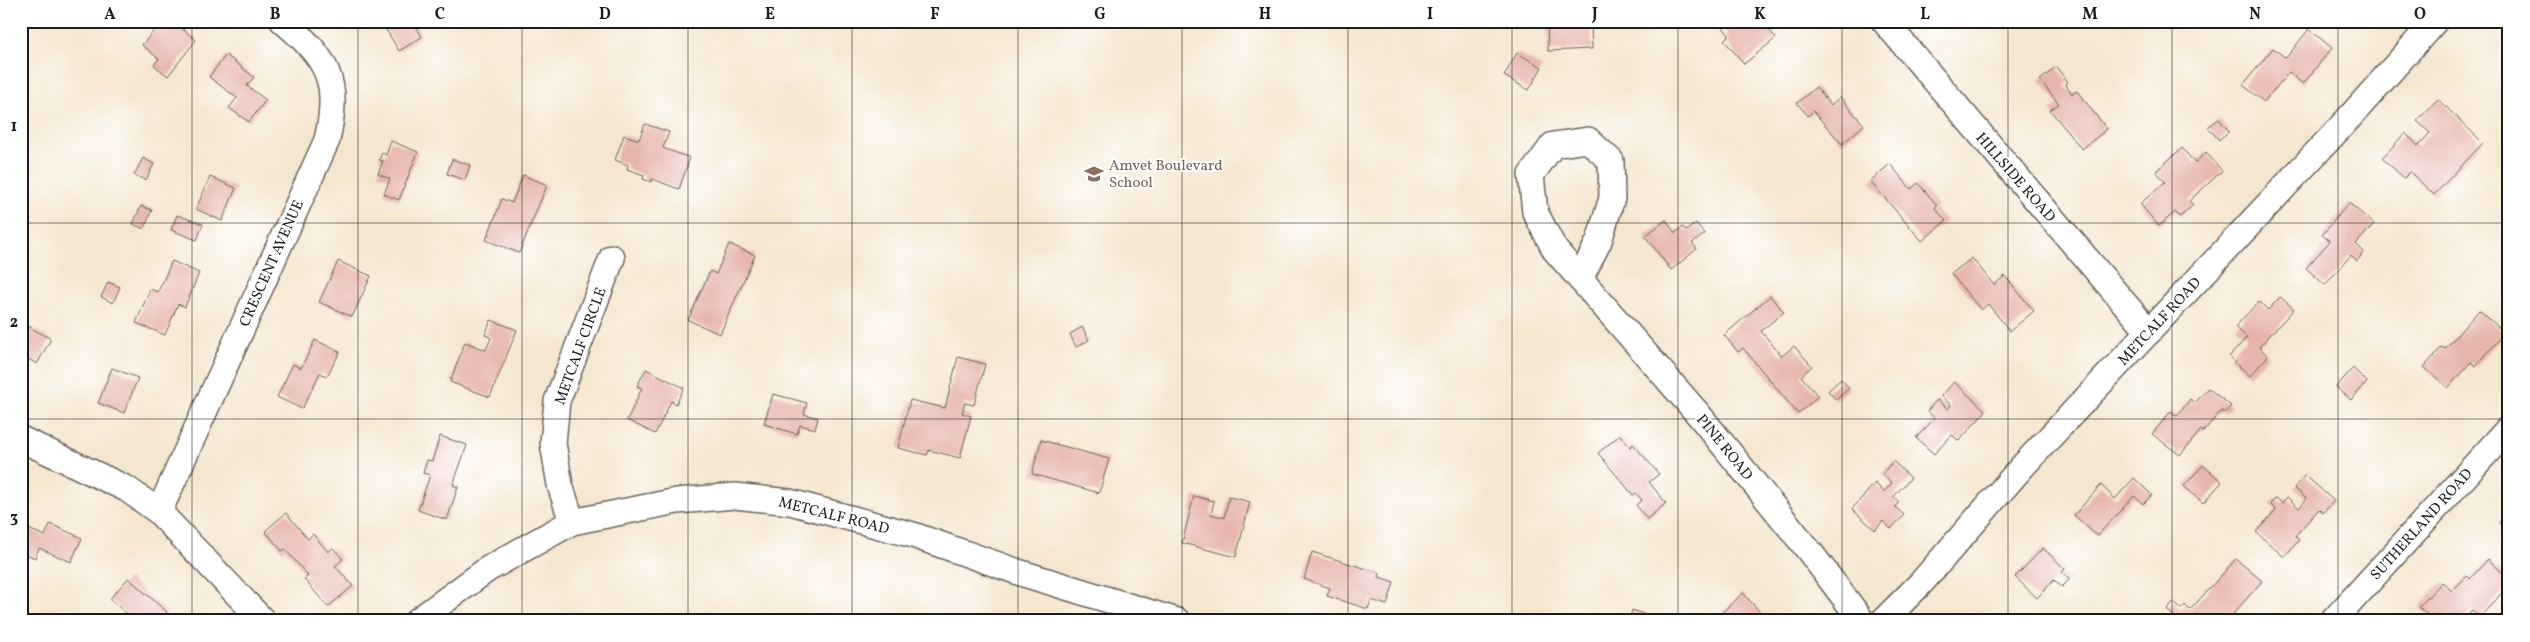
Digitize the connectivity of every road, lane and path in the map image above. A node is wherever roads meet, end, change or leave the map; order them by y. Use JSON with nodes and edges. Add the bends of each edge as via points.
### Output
{"nodes":[{"id":1,"x":283,"y":21,"type":"edge"},
{"id":2,"x":1884,"y":21,"type":"edge"},
{"id":3,"x":2427,"y":25,"type":"edge"},
{"id":4,"x":612,"y":258,"type":"dead end"},
{"id":5,"x":1580,"y":279,"type":"junction"},
{"id":6,"x":2149,"y":332,"type":"junction"},
{"id":7,"x":2509,"y":428,"type":"edge"},
{"id":8,"x":21,"y":439,"type":"edge"},
{"id":9,"x":160,"y":512,"type":"junction"},
{"id":10,"x":572,"y":522,"type":"junction"},
{"id":11,"x":263,"y":621,"type":"edge"},
{"id":12,"x":417,"y":621,"type":"edge"},
{"id":13,"x":1178,"y":621,"type":"edge"},
{"id":14,"x":1862,"y":621,"type":"edge"},
{"id":15,"x":1883,"y":621,"type":"edge"},
{"id":16,"x":2333,"y":621,"type":"edge"}],
"edges":[{"from":1,"to":9,"type":"street","name":"CRESCENT AVENUE","via":[[310,45],[324,64],[332,86],[333,113],[327,140]]},
{"from":2,"to":6,"type":"street","name":"HILLSIDE ROAD"},
{"from":3,"to":6,"type":"street","name":"METCALF ROAD","via":[[2349,118]]},
{"from":4,"to":10,"type":"street","name":"METCALF CIRCLE","via":[[557,401],[553,443],[560,485]]},
{"from":5,"to":5,"type":"street","name":"PINE ROAD","via":[[1555,250],[1535,212],[1531,175],[1552,145],[1588,140],[1611,160],[1612,198],[1599,240]]},
{"from":5,"to":14,"type":"street","name":"PINE ROAD","via":[[1699,414]]},
{"from":6,"to":15,"type":"street","name":"METCALF ROAD"},
{"from":7,"to":16,"type":"street","name":"SUTHERLAND ROAD"},
{"from":8,"to":9,"type":"street","via":[[127,489]]},
{"from":9,"to":11,"type":"street"},
{"from":10,"to":12,"type":"street","name":"METCALF ROAD","via":[[488,570]]},
{"from":10,"to":13,"type":"street","name":"METCALF ROAD","via":[[677,501],[735,496],[790,502],[913,536],[1020,573]]}]}
